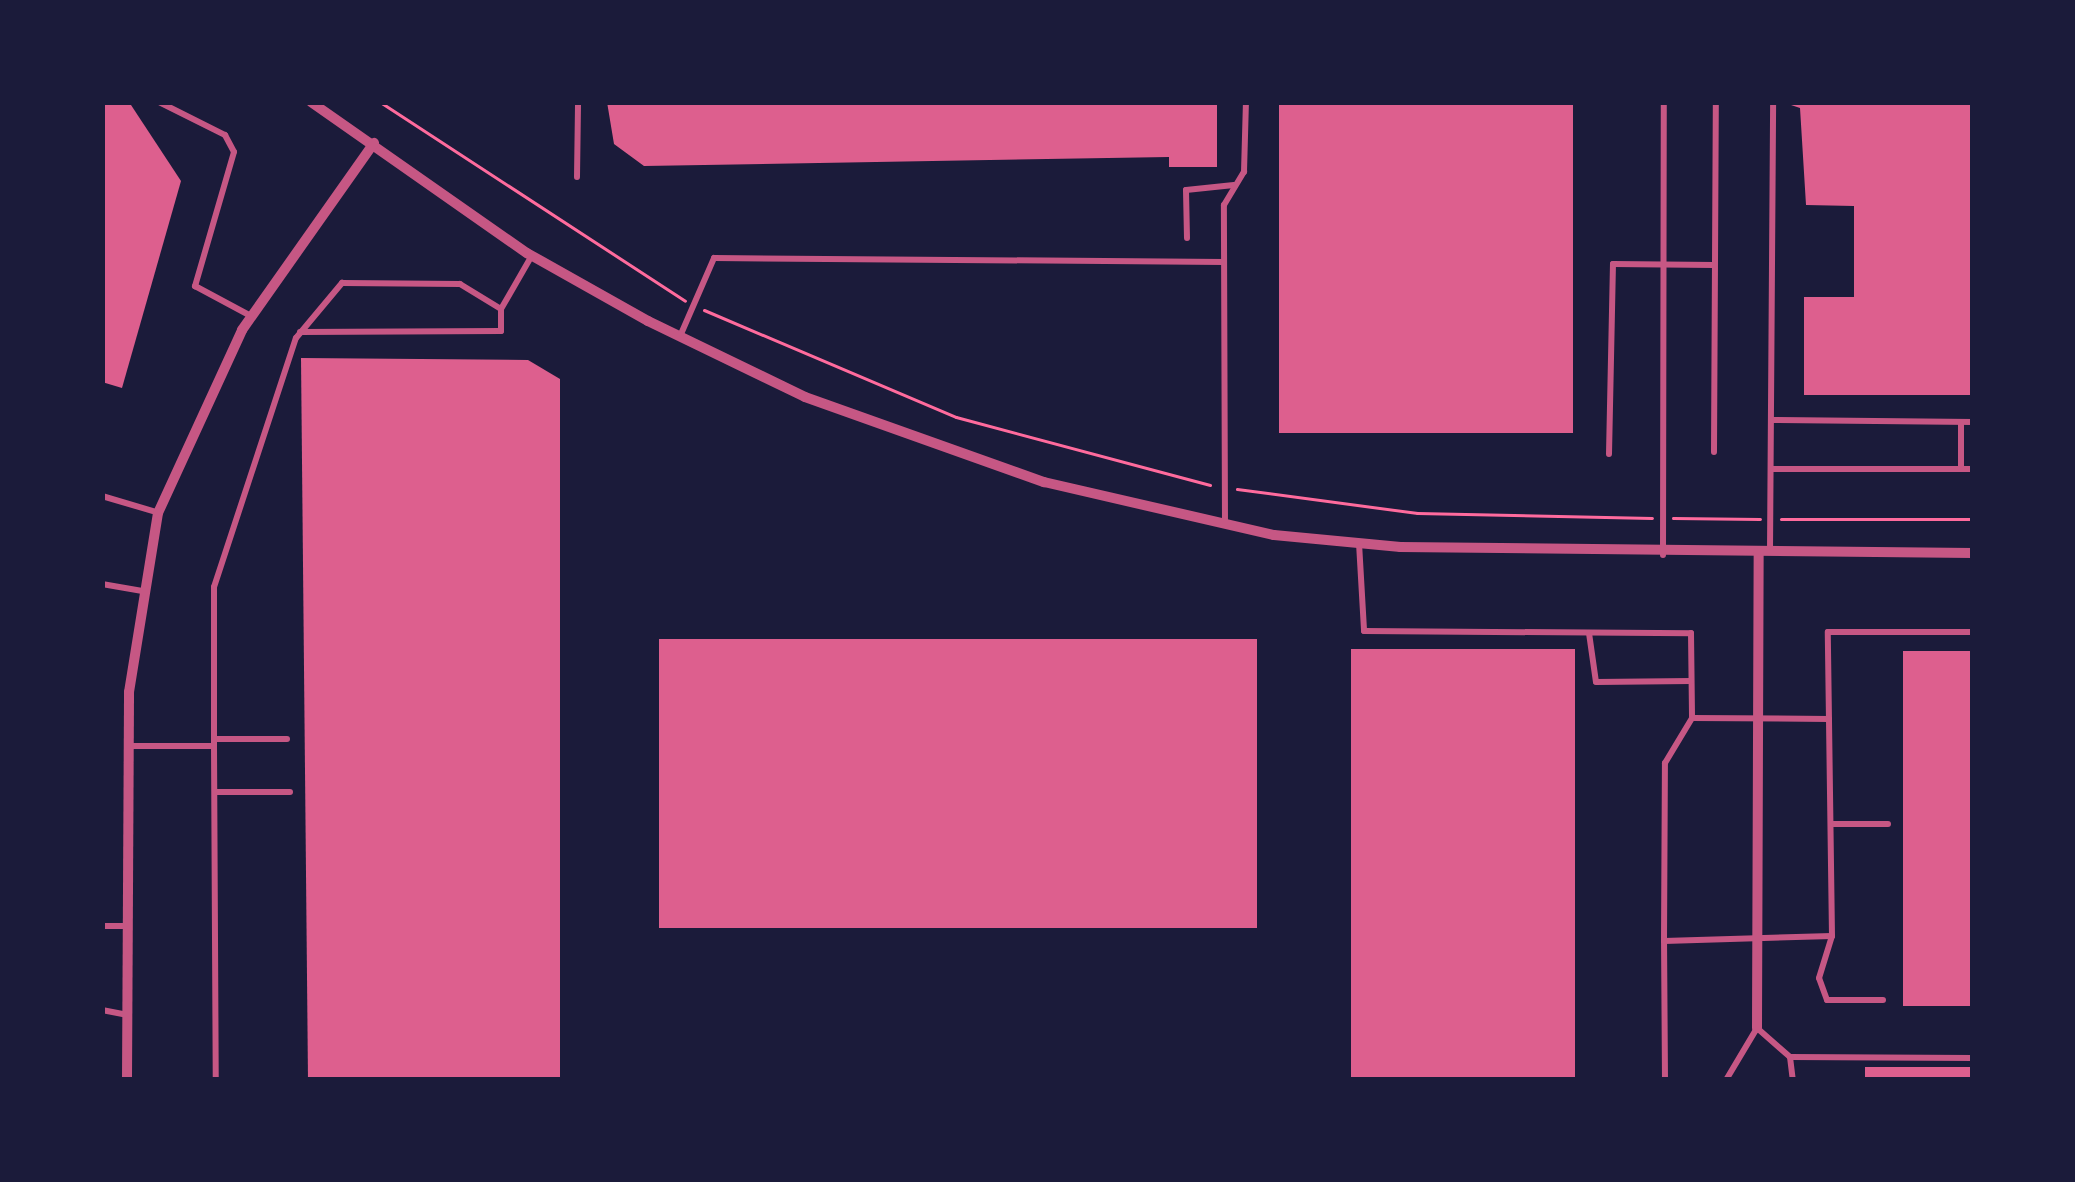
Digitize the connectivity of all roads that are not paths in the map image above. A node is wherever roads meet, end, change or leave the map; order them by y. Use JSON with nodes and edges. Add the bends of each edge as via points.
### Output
{"nodes":[{"id":1,"x":159,"y":102,"type":"edge"},
{"id":2,"x":311,"y":102,"type":"edge"},
{"id":3,"x":578,"y":102,"type":"edge"},
{"id":4,"x":1246,"y":102,"type":"edge"},
{"id":5,"x":1664,"y":102,"type":"edge"},
{"id":6,"x":1716,"y":102,"type":"edge"},
{"id":7,"x":1773,"y":102,"type":"edge"},
{"id":8,"x":374,"y":143,"type":"junction"},
{"id":9,"x":578,"y":177,"type":"dead end"},
{"id":10,"x":1238,"y":184,"type":"junction"},
{"id":11,"x":1187,"y":238,"type":"dead end"},
{"id":12,"x":532,"y":256,"type":"junction"},
{"id":13,"x":1224,"y":262,"type":"junction"},
{"id":14,"x":1664,"y":263,"type":"junction"},
{"id":15,"x":1714,"y":265,"type":"junction"},
{"id":16,"x":501,"y":309,"type":"junction"},
{"id":17,"x":251,"y":316,"type":"junction"},
{"id":18,"x":300,"y":332,"type":"junction"},
{"id":19,"x":680,"y":338,"type":"junction"},
{"id":20,"x":1772,"y":420,"type":"junction"},
{"id":21,"x":1961,"y":422,"type":"junction"},
{"id":22,"x":1973,"y":422,"type":"edge"},
{"id":23,"x":1714,"y":452,"type":"dead end"},
{"id":24,"x":1609,"y":454,"type":"dead end"},
{"id":25,"x":1771,"y":470,"type":"junction"},
{"id":26,"x":1961,"y":470,"type":"junction"},
{"id":27,"x":1973,"y":470,"type":"edge"},
{"id":28,"x":102,"y":496,"type":"edge"},
{"id":29,"x":158,"y":513,"type":"junction"},
{"id":30,"x":1225,"y":525,"type":"junction"},
{"id":31,"x":1359,"y":543,"type":"junction"},
{"id":32,"x":1765,"y":554,"type":"junction"},
{"id":33,"x":1973,"y":554,"type":"edge"},
{"id":34,"x":1663,"y":555,"type":"junction"},
{"id":35,"x":102,"y":584,"type":"edge"},
{"id":36,"x":142,"y":591,"type":"junction"},
{"id":37,"x":1973,"y":632,"type":"edge"},
{"id":38,"x":1589,"y":633,"type":"junction"},
{"id":39,"x":1692,"y":681,"type":"junction"},
{"id":40,"x":1692,"y":718,"type":"junction"},
{"id":41,"x":1759,"y":718,"type":"junction"},
{"id":42,"x":1829,"y":719,"type":"junction"},
{"id":43,"x":287,"y":739,"type":"dead end"},
{"id":44,"x":214,"y":742,"type":"junction"},
{"id":45,"x":128,"y":746,"type":"junction"},
{"id":46,"x":214,"y":792,"type":"junction"},
{"id":47,"x":290,"y":792,"type":"dead end"},
{"id":48,"x":1831,"y":824,"type":"junction"},
{"id":49,"x":1888,"y":824,"type":"dead end"},
{"id":50,"x":102,"y":926,"type":"edge"},
{"id":51,"x":127,"y":926,"type":"junction"},
{"id":52,"x":1832,"y":936,"type":"junction"},
{"id":53,"x":1664,"y":941,"type":"junction"},
{"id":54,"x":1758,"y":942,"type":"junction"},
{"id":55,"x":1883,"y":1000,"type":"dead end"},
{"id":56,"x":102,"y":1010,"type":"edge"},
{"id":57,"x":127,"y":1016,"type":"junction"},
{"id":58,"x":1757,"y":1028,"type":"junction"},
{"id":59,"x":1790,"y":1057,"type":"junction"},
{"id":60,"x":1973,"y":1058,"type":"edge"},
{"id":61,"x":127,"y":1080,"type":"edge"},
{"id":62,"x":216,"y":1080,"type":"edge"},
{"id":63,"x":729,"y":1080,"type":"edge"},
{"id":64,"x":1291,"y":1080,"type":"edge"},
{"id":65,"x":1665,"y":1080,"type":"edge"},
{"id":66,"x":1726,"y":1080,"type":"edge"},
{"id":67,"x":1793,"y":1080,"type":"edge"}],
"edges":[{"from":1,"to":17,"type":"lane","via":[[225,135],[234,152],[195,286]]},
{"from":2,"to":8,"type":"street"},
{"from":3,"to":9,"type":"lane"},
{"from":4,"to":10,"type":"lane"},
{"from":5,"to":14,"type":"lane"},
{"from":6,"to":15,"type":"lane"},
{"from":7,"to":20,"type":"lane"},
{"from":8,"to":12,"type":"street"},
{"from":8,"to":17,"type":"street"},
{"from":10,"to":11,"type":"lane","via":[[1186,190]]},
{"from":10,"to":13,"type":"lane","via":[[1224,205]]},
{"from":12,"to":16,"type":"lane"},
{"from":12,"to":19,"type":"street"},
{"from":13,"to":19,"type":"lane","via":[[714,258]]},
{"from":13,"to":30,"type":"lane"},
{"from":14,"to":15,"type":"lane"},
{"from":14,"to":24,"type":"lane","via":[[1613,264]]},
{"from":14,"to":34,"type":"lane"},
{"from":15,"to":23,"type":"lane"},
{"from":16,"to":18,"type":"lane","via":[[501,331]]},
{"from":16,"to":18,"type":"lane","via":[[451,283],[342,283]]},
{"from":17,"to":29,"type":"street"},
{"from":18,"to":44,"type":"lane","via":[[214,587]]},
{"from":19,"to":30,"type":"street","via":[[936,448]]},
{"from":20,"to":21,"type":"lane"},
{"from":20,"to":25,"type":"lane"},
{"from":21,"to":22,"type":"lane"},
{"from":21,"to":26,"type":"lane"},
{"from":25,"to":26,"type":"lane"},
{"from":25,"to":32,"type":"lane"},
{"from":26,"to":27,"type":"lane"},
{"from":28,"to":29,"type":"lane"},
{"from":29,"to":36,"type":"street"},
{"from":30,"to":31,"type":"street"},
{"from":31,"to":34,"type":"street"},
{"from":31,"to":38,"type":"lane","via":[[1364,631]]},
{"from":32,"to":33,"type":"street"},
{"from":32,"to":34,"type":"street"},
{"from":32,"to":41,"type":"street"},
{"from":35,"to":36,"type":"lane"},
{"from":36,"to":45,"type":"street"},
{"from":37,"to":42,"type":"lane","via":[[1828,632]]},
{"from":38,"to":39,"type":"lane","via":[[1596,682]]},
{"from":38,"to":39,"type":"lane","via":[[1691,633]]},
{"from":39,"to":40,"type":"lane"},
{"from":40,"to":41,"type":"lane"},
{"from":40,"to":53,"type":"lane","via":[[1664,763]]},
{"from":41,"to":42,"type":"lane"},
{"from":41,"to":54,"type":"street"},
{"from":42,"to":48,"type":"lane"},
{"from":43,"to":44,"type":"lane"},
{"from":44,"to":45,"type":"lane"},
{"from":44,"to":46,"type":"lane"},
{"from":45,"to":51,"type":"street"},
{"from":46,"to":47,"type":"lane"},
{"from":46,"to":62,"type":"lane"},
{"from":48,"to":49,"type":"lane"},
{"from":48,"to":52,"type":"lane"},
{"from":50,"to":51,"type":"lane"},
{"from":51,"to":57,"type":"street"},
{"from":52,"to":54,"type":"lane"},
{"from":52,"to":55,"type":"lane","via":[[1820,978],[1827,1000]]},
{"from":53,"to":54,"type":"lane"},
{"from":53,"to":65,"type":"lane"},
{"from":54,"to":58,"type":"street"},
{"from":56,"to":57,"type":"lane"},
{"from":57,"to":61,"type":"street"},
{"from":58,"to":59,"type":"lane"},
{"from":58,"to":66,"type":"lane"},
{"from":59,"to":60,"type":"lane"},
{"from":59,"to":67,"type":"lane"},
{"from":63,"to":64,"type":"lane"}]}
